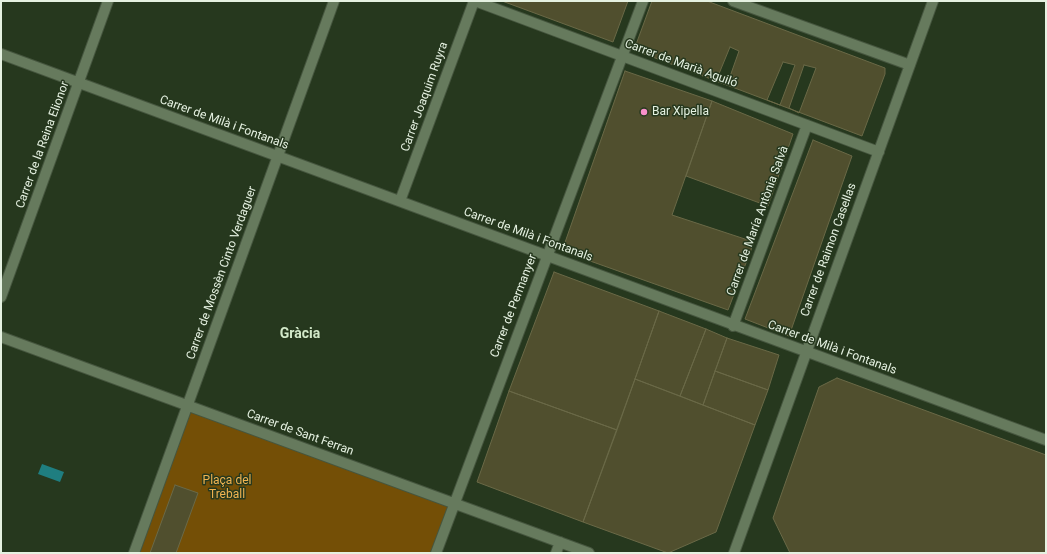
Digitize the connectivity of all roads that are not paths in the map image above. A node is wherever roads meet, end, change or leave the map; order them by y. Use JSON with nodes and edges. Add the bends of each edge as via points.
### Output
{"nodes":[{"id":1,"x":108,"y":1,"type":"edge"},
{"id":2,"x":334,"y":1,"type":"edge"},
{"id":3,"x":474,"y":1,"type":"edge"},
{"id":4,"x":643,"y":1,"type":"edge"},
{"id":5,"x":733,"y":1,"type":"edge"},
{"id":6,"x":933,"y":1,"type":"edge"},
{"id":7,"x":1,"y":54,"type":"edge"},
{"id":8,"x":622,"y":56,"type":"junction"},
{"id":9,"x":910,"y":65,"type":"junction"},
{"id":10,"x":79,"y":83,"type":"junction"},
{"id":11,"x":807,"y":125,"type":"junction"},
{"id":12,"x":879,"y":152,"type":"junction"},
{"id":13,"x":278,"y":156,"type":"junction"},
{"id":14,"x":400,"y":201,"type":"junction"},
{"id":15,"x":547,"y":256,"type":"junction"},
{"id":16,"x":1,"y":297,"type":"edge"},
{"id":17,"x":733,"y":326,"type":"junction"},
{"id":18,"x":1,"y":337,"type":"edge"},
{"id":19,"x":806,"y":352,"type":"junction"},
{"id":20,"x":188,"y":405,"type":"junction"},
{"id":21,"x":1046,"y":440,"type":"edge"},
{"id":22,"x":454,"y":504,"type":"junction"},
{"id":23,"x":560,"y":542,"type":"junction"},
{"id":24,"x":134,"y":553,"type":"edge"},
{"id":25,"x":436,"y":553,"type":"edge"},
{"id":26,"x":556,"y":553,"type":"edge"},
{"id":27,"x":589,"y":553,"type":"edge"},
{"id":28,"x":734,"y":553,"type":"edge"}],
"edges":[{"from":1,"to":10,"type":"street","name":"Carrer de la Reina Elionor"},
{"from":2,"to":13,"type":"street","name":"Carrer de Mossèn Cinto Verdaguer"},
{"from":3,"to":8,"type":"street","name":"Carrer de Marià Aguiló"},
{"from":3,"to":14,"type":"street","name":"Carrer Joaquim Ruyra"},
{"from":4,"to":8,"type":"street","name":"Carrer de Permanyer"},
{"from":5,"to":9,"type":"street"},
{"from":6,"to":9,"type":"street","name":"Carrer de Raimon Casellas"},
{"from":7,"to":10,"type":"street","name":"Carrer de Milà i Fontanals"},
{"from":8,"to":11,"type":"street","name":"Carrer de Marià Aguiló"},
{"from":8,"to":15,"type":"street","name":"Carrer de Permanyer"},
{"from":9,"to":12,"type":"street","name":"Carrer de Raimon Casellas"},
{"from":10,"to":13,"type":"street","name":"Carrer de Milà i Fontanals"},
{"from":10,"to":16,"type":"street","name":"Carrer de la Reina Elionor"},
{"from":11,"to":12,"type":"street","name":"Carrer de Marià Aguiló"},
{"from":11,"to":17,"type":"street","name":"Carrer de María Antònia Salvà"},
{"from":12,"to":19,"type":"street","name":"Carrer de Raimon Casellas"},
{"from":13,"to":14,"type":"street","name":"Carrer de Milà i Fontanals"},
{"from":13,"to":20,"type":"street","name":"Carrer de Mossèn Cinto Verdaguer"},
{"from":14,"to":15,"type":"street","name":"Carrer de Milà i Fontanals"},
{"from":15,"to":17,"type":"street","name":"Carrer de Milà i Fontanals"},
{"from":15,"to":22,"type":"street","name":"Carrer de Permanyer"},
{"from":17,"to":19,"type":"street","name":"Carrer de Milà i Fontanals"},
{"from":18,"to":20,"type":"street","name":"Carrer de Sant Ferran"},
{"from":19,"to":21,"type":"street","name":"Carrer de Milà i Fontanals"},
{"from":19,"to":28,"type":"street","name":"Carrer de Raimon Casellas"},
{"from":20,"to":22,"type":"street","name":"Carrer de Sant Ferran"},
{"from":20,"to":24,"type":"street","name":"Carrer de Mossèn Cinto Verdaguer"},
{"from":22,"to":23,"type":"street","name":"Carrer de Sant Ferran"},
{"from":22,"to":25,"type":"street","name":"Carrer de Permanyer"},
{"from":23,"to":26,"type":"street"},
{"from":23,"to":27,"type":"street","name":"Carrer de Sant Ferran"}]}
